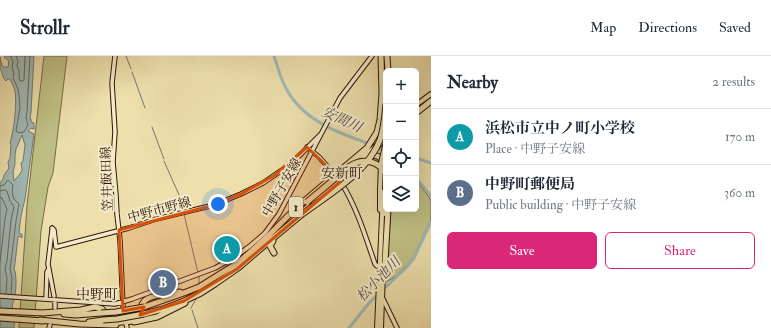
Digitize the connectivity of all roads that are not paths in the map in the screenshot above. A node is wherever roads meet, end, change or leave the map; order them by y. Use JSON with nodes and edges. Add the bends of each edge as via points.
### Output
{"nodes":[{"id":1,"x":115,"y":56,"type":"edge"},
{"id":2,"x":372,"y":56,"type":"edge"},
{"id":3,"x":382,"y":56,"type":"edge"},
{"id":4,"x":387,"y":56,"type":"edge"},
{"id":5,"x":383,"y":68,"type":"edge"},
{"id":6,"x":388,"y":68,"type":"edge"},
{"id":7,"x":382,"y":93,"type":"junction"},
{"id":8,"x":431,"y":94,"type":"edge"},
{"id":9,"x":431,"y":101,"type":"edge"},
{"id":10,"x":417,"y":104,"type":"edge"},
{"id":11,"x":419,"y":111,"type":"edge"},
{"id":12,"x":324,"y":131,"type":"junction"},
{"id":13,"x":383,"y":132,"type":"edge"},
{"id":14,"x":383,"y":141,"type":"edge"},
{"id":15,"x":307,"y":147,"type":"junction"},
{"id":16,"x":370,"y":149,"type":"junction"},
{"id":17,"x":313,"y":152,"type":"junction"},
{"id":18,"x":358,"y":164,"type":"junction"},
{"id":19,"x":383,"y":164,"type":"edge"},
{"id":20,"x":383,"y":170,"type":"edge"},
{"id":21,"x":335,"y":174,"type":"junction"},
{"id":22,"x":384,"y":176,"type":"edge"},
{"id":23,"x":340,"y":182,"type":"junction"},
{"id":24,"x":386,"y":212,"type":"edge"},
{"id":25,"x":388,"y":212,"type":"edge"},
{"id":26,"x":119,"y":230,"type":"junction"},
{"id":27,"x":277,"y":235,"type":"junction"},
{"id":28,"x":269,"y":236,"type":"junction"},
{"id":29,"x":381,"y":246,"type":"junction"},
{"id":30,"x":382,"y":264,"type":"junction"},
{"id":31,"x":48,"y":269,"type":"junction"},
{"id":32,"x":237,"y":269,"type":"junction"},
{"id":33,"x":383,"y":275,"type":"junction"},
{"id":34,"x":217,"y":277,"type":"junction"},
{"id":35,"x":201,"y":293,"type":"junction"},
{"id":36,"x":380,"y":294,"type":"junction"},
{"id":37,"x":0,"y":296,"type":"edge"},
{"id":38,"x":54,"y":296,"type":"dead end"},
{"id":39,"x":44,"y":299,"type":"junction"},
{"id":40,"x":54,"y":302,"type":"dead end"},
{"id":41,"x":122,"y":302,"type":"junction"},
{"id":42,"x":54,"y":308,"type":"dead end"},
{"id":43,"x":0,"y":311,"type":"edge"},
{"id":44,"x":42,"y":313,"type":"junction"},
{"id":45,"x":0,"y":318,"type":"edge"},
{"id":46,"x":40,"y":320,"type":"junction"},
{"id":47,"x":126,"y":325,"type":"edge"},
{"id":48,"x":378,"y":328,"type":"edge"},
{"id":49,"x":381,"y":328,"type":"edge"},
{"id":50,"x":397,"y":328,"type":"edge"}],
"edges":[{"from":1,"to":26,"type":"main road","name":"笠井飯田線","via":[[112,83],[115,132],[113,162]]},
{"from":2,"to":12,"type":"main road","name":"中野子安線","via":[[340,98]]},
{"from":3,"to":5,"type":"highway","number":"1"},
{"from":3,"to":7,"type":"highway","number":"1"},
{"from":4,"to":6,"type":"highway"},
{"from":7,"to":14,"type":"highway","number":"1"},
{"from":7,"to":16,"type":"highway","number":"1","via":[[380,120]]},
{"from":8,"to":10,"type":"main road"},
{"from":9,"to":11,"type":"highway"},
{"from":12,"to":15,"type":"main road","name":"中野市野線"},
{"from":12,"to":17,"type":"main road","name":"中野子安線"},
{"from":13,"to":27,"type":"highway","number":"1","bridge":true,"via":[[369,160],[357,172]]},
{"from":14,"to":16,"type":"highway","number":"1","bridge":true},
{"from":14,"to":29,"type":"main road","bridge":true,"via":[[379,226]]},
{"from":15,"to":17,"type":"main road"},
{"from":15,"to":26,"type":"main road","name":"中野市野線","via":[[275,175],[241,194],[214,205]]},
{"from":16,"to":18,"type":"highway","number":"1"},
{"from":16,"to":21,"type":"highway","number":"1"},
{"from":17,"to":21,"type":"main road"},
{"from":17,"to":41,"type":"main road","name":"中野子安線","via":[[279,214],[265,233],[235,258],[215,268]]},
{"from":18,"to":19,"type":"highway","number":"1","via":[[374,155],[380,157]]},
{"from":18,"to":23,"type":"highway","number":"1"},
{"from":20,"to":28,"type":"highway","bridge":true,"via":[[372,162],[355,163]]},
{"from":21,"to":23,"type":"main road"},
{"from":21,"to":28,"type":"highway","number":"1"},
{"from":22,"to":29,"type":"main road"},
{"from":23,"to":27,"type":"highway","number":"1","via":[[300,213]]},
{"from":23,"to":30,"type":"main road","via":[[355,209],[376,265]]},
{"from":24,"to":33,"type":"main road"},
{"from":25,"to":30,"type":"highway"},
{"from":26,"to":31,"type":"main road","name":"中野市野線","via":[[56,247],[52,228]]},
{"from":26,"to":41,"type":"main road","name":"笠井飯田線"},
{"from":27,"to":32,"type":"highway","number":"1"},
{"from":27,"to":32,"type":"highway","via":[[270,245],[274,253],[269,248],[265,249]]},
{"from":28,"to":34,"type":"highway","number":"1"},
{"from":29,"to":30,"type":"main road"},
{"from":30,"to":33,"type":"highway"},
{"from":30,"to":36,"type":"main road"},
{"from":31,"to":38,"type":"main road"},
{"from":31,"to":39,"type":"main road"},
{"from":32,"to":34,"type":"highway","number":"1"},
{"from":33,"to":36,"type":"main road"},
{"from":34,"to":35,"type":"highway","number":"1","via":[[215,284]]},
{"from":34,"to":44,"type":"highway","number":"1","bridge":true,"via":[[199,287],[144,307],[101,313]]},
{"from":34,"to":47,"type":"highway","number":"1","via":[[184,291],[147,298],[143,302],[138,318]]},
{"from":35,"to":46,"type":"highway","number":"1","bridge":true,"via":[[163,309],[117,319],[76,322]]},
{"from":35,"to":47,"type":"highway","number":"1","via":[[157,317]]},
{"from":36,"to":48,"type":"main road"},
{"from":36,"to":49,"type":"main road"},
{"from":36,"to":50,"type":"main road"},
{"from":37,"to":39,"type":"main road","name":"中野子安線"},
{"from":39,"to":41,"type":"main road","name":"中野子安線","via":[[110,304]]},
{"from":40,"to":42,"type":"main road"},
{"from":41,"to":47,"type":"main road","name":"笠井飯田線"},
{"from":43,"to":44,"type":"highway","number":"1"},
{"from":44,"to":47,"type":"highway","number":"1","via":[[95,307],[102,309],[111,321]]},
{"from":45,"to":46,"type":"highway","number":"1"},
{"from":46,"to":47,"type":"highway","number":"1"}]}
